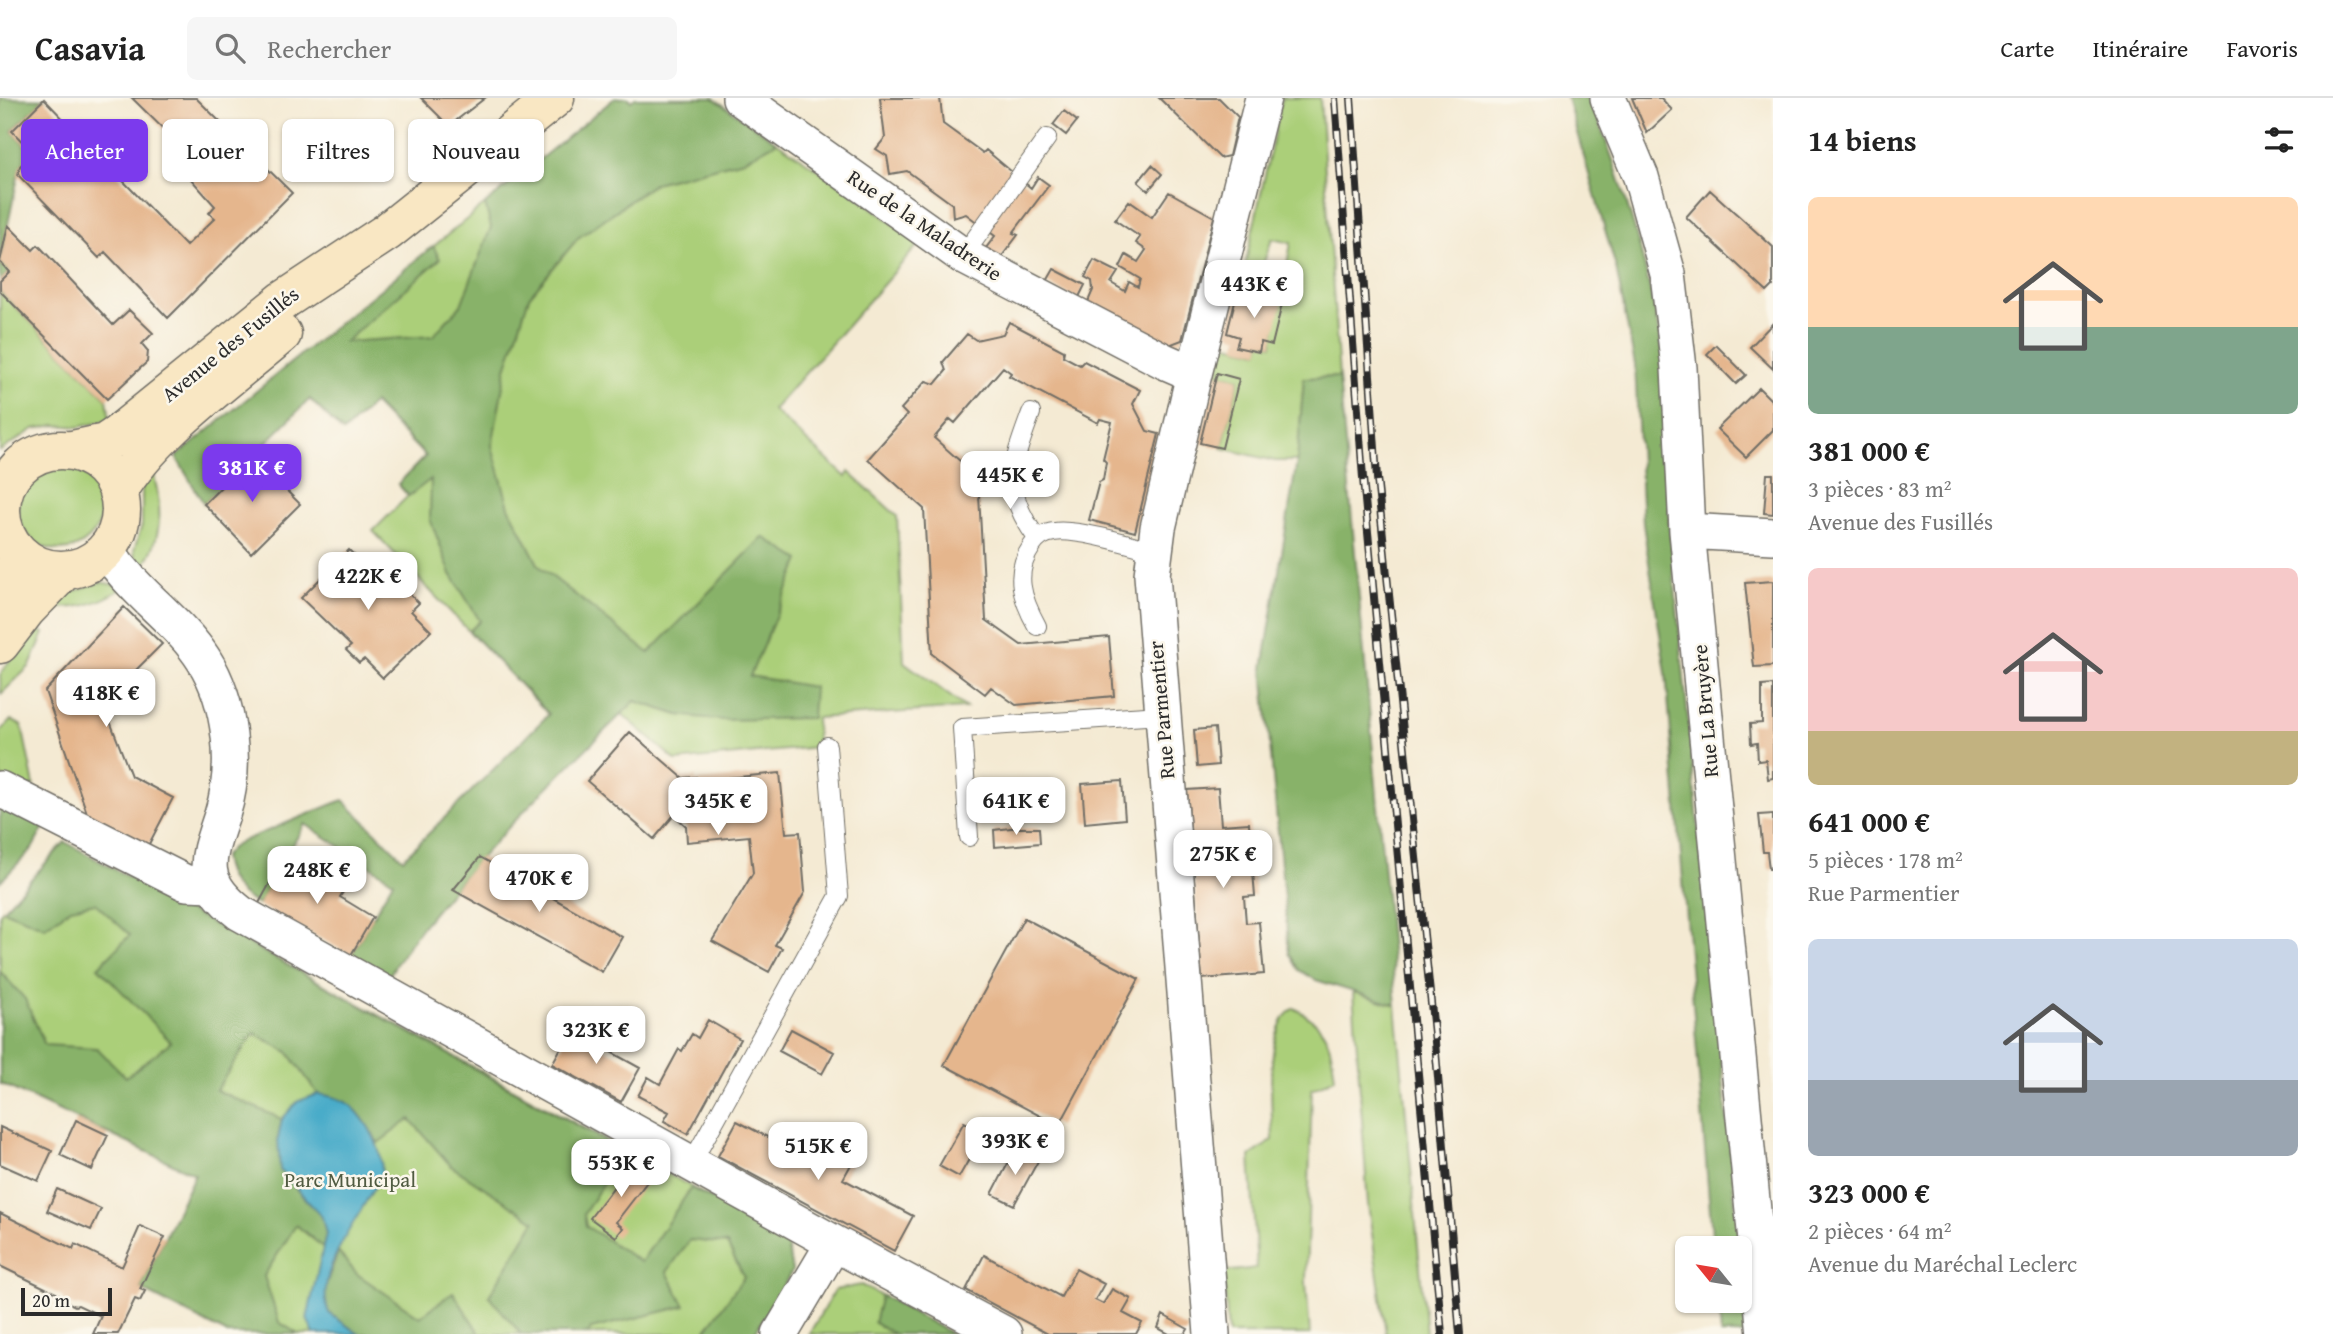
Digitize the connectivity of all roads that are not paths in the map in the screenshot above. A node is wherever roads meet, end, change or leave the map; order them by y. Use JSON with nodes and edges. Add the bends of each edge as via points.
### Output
{"nodes":[{"id":1,"x":555,"y":98,"type":"edge"},
{"id":2,"x":740,"y":98,"type":"edge"},
{"id":3,"x":1263,"y":98,"type":"edge"},
{"id":4,"x":1608,"y":98,"type":"edge"},
{"id":5,"x":1047,"y":138,"type":"dead end"},
{"id":6,"x":387,"y":232,"type":"junction"},
{"id":7,"x":963,"y":256,"type":"junction"},
{"id":8,"x":1195,"y":374,"type":"junction"},
{"id":9,"x":1031,"y":413,"type":"dead end"},
{"id":10,"x":72,"y":450,"type":"junction"},
{"id":11,"x":10,"y":468,"type":"edge"},
{"id":12,"x":118,"y":492,"type":"junction"},
{"id":13,"x":0,"y":514,"type":"edge"},
{"id":14,"x":1688,"y":531,"type":"junction"},
{"id":15,"x":1773,"y":536,"type":"edge"},
{"id":16,"x":1037,"y":538,"type":"junction"},
{"id":17,"x":106,"y":550,"type":"junction"},
{"id":18,"x":1154,"y":551,"type":"junction"},
{"id":19,"x":20,"y":554,"type":"junction"},
{"id":20,"x":65,"y":570,"type":"junction"},
{"id":21,"x":0,"y":608,"type":"edge"},
{"id":22,"x":1037,"y":626,"type":"dead end"},
{"id":23,"x":0,"y":644,"type":"edge"},
{"id":24,"x":1161,"y":715,"type":"junction"},
{"id":25,"x":827,"y":746,"type":"dead end"},
{"id":26,"x":0,"y":789,"type":"edge"},
{"id":27,"x":969,"y":837,"type":"dead end"},
{"id":28,"x":214,"y":884,"type":"junction"},
{"id":29,"x":691,"y":1164,"type":"junction"},
{"id":30,"x":834,"y":1243,"type":"junction"},
{"id":31,"x":780,"y":1334,"type":"edge"},
{"id":32,"x":1004,"y":1334,"type":"edge"},
{"id":33,"x":1212,"y":1334,"type":"edge"},
{"id":34,"x":1765,"y":1334,"type":"edge"}],
"edges":[{"from":1,"to":6,"type":"main road","name":"Avenue des Fusillés"},
{"from":2,"to":7,"type":"street","name":"Rue de la Maladrerie"},
{"from":3,"to":8,"type":"street","name":"Rue Parmentier"},
{"from":4,"to":14,"type":"street","name":"Rue La Bruyère","via":[[1641,177],[1668,274],[1679,368]]},
{"from":5,"to":7,"type":"lane"},
{"from":6,"to":10,"type":"main road","name":"Avenue des Fusillés","via":[[284,300],[117,435],[105,443]]},
{"from":6,"to":12,"type":"main road","name":"Avenue des Fusillés","via":[[339,284],[145,453]]},
{"from":7,"to":8,"type":"street","name":"Rue de la Maladrerie"},
{"from":8,"to":18,"type":"street","name":"Rue Parmentier"},
{"from":9,"to":16,"type":"lane","via":[[1013,476],[1018,508]]},
{"from":10,"to":11,"type":"main road","via":[[36,455]]},
{"from":10,"to":12,"type":"main road","via":[[101,465]]},
{"from":11,"to":13,"type":"main road"},
{"from":12,"to":17,"type":"main road","via":[[120,522]]},
{"from":13,"to":19,"type":"main road","via":[[9,540]]},
{"from":14,"to":15,"type":"street"},
{"from":14,"to":34,"type":"street","name":"Rue La Bruyère"},
{"from":16,"to":18,"type":"lane","via":[[1055,531]]},
{"from":16,"to":22,"type":"lane","via":[[1025,556],[1020,578]]},
{"from":17,"to":20,"type":"main road","via":[[80,567]]},
{"from":17,"to":28,"type":"street","via":[[194,643],[213,674],[226,715],[231,757],[222,817],[209,849]]},
{"from":18,"to":24,"type":"street","name":"Rue Parmentier","via":[[1151,599]]},
{"from":19,"to":20,"type":"main road","via":[[34,564]]},
{"from":19,"to":21,"type":"main road"},
{"from":20,"to":23,"type":"main road"},
{"from":24,"to":27,"type":"lane","via":[[962,728]]},
{"from":24,"to":33,"type":"street","name":"Rue Parmentier"},
{"from":25,"to":29,"type":"lane","via":[[839,895]]},
{"from":26,"to":28,"type":"street","via":[[186,883]]},
{"from":28,"to":29,"type":"street","via":[[240,913]]},
{"from":29,"to":30,"type":"street"},
{"from":30,"to":31,"type":"street"},
{"from":30,"to":32,"type":"street"}]}
